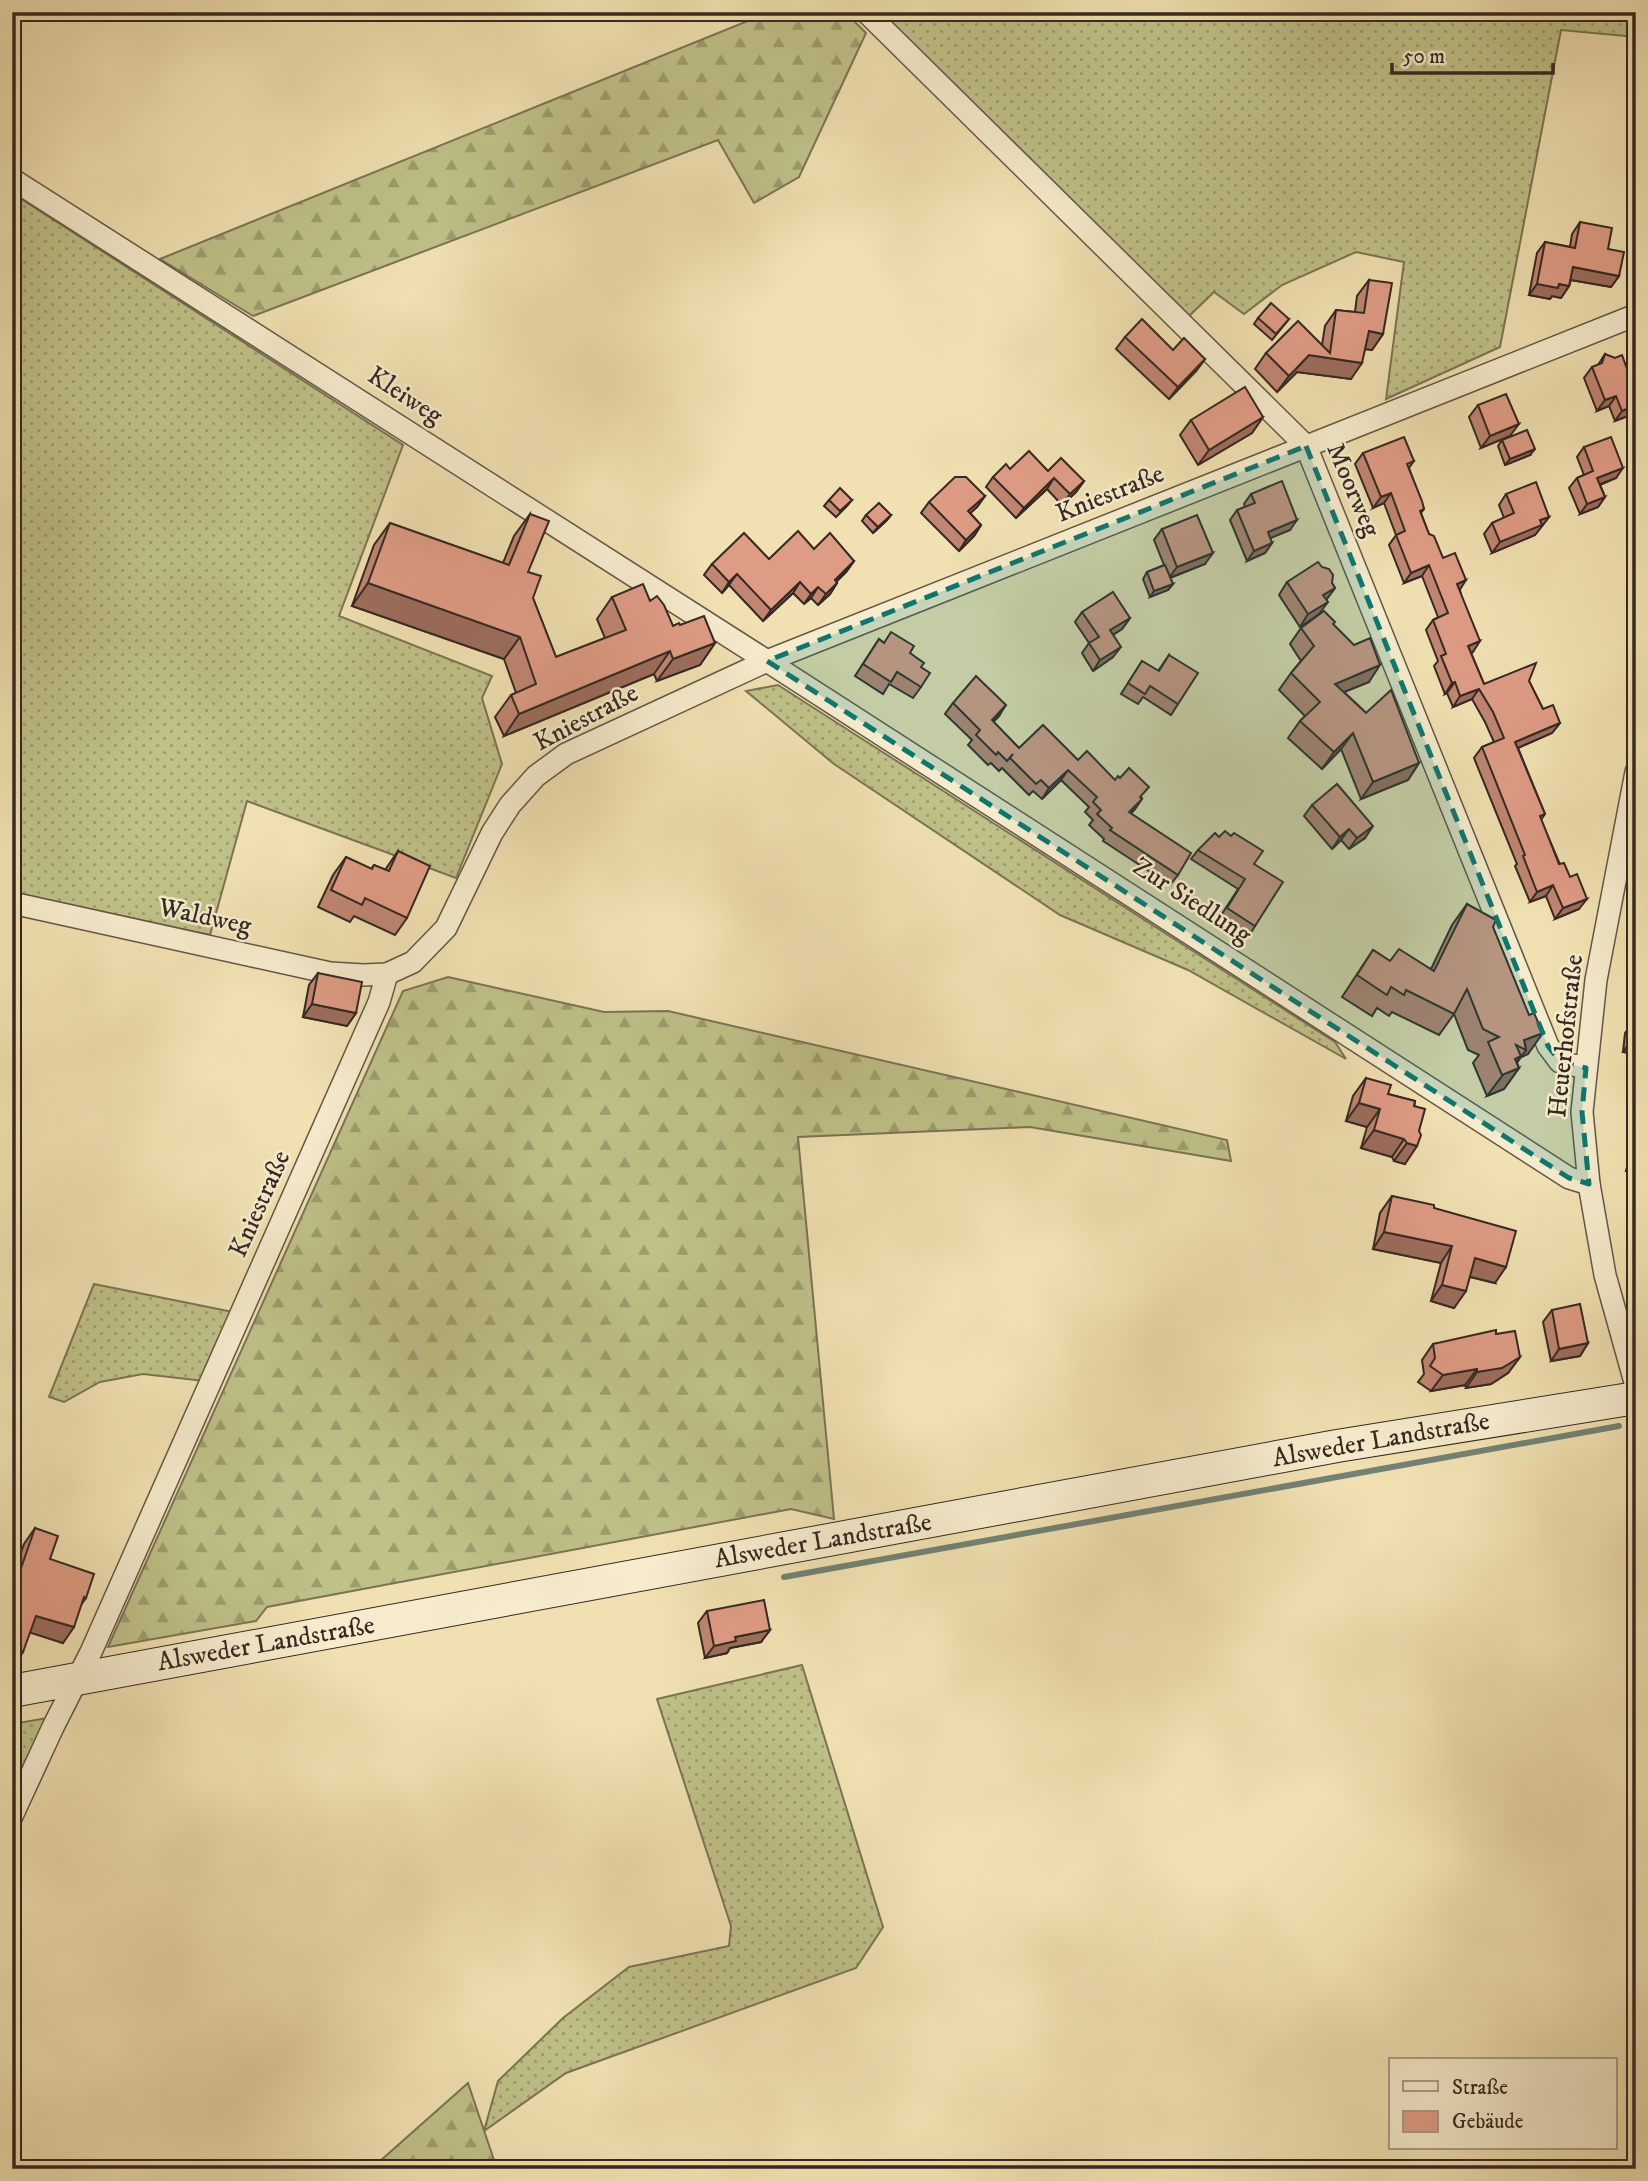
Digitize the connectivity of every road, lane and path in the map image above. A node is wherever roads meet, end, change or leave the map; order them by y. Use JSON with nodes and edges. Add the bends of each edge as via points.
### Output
{"nodes":[{"id":1,"x":866,"y":12,"type":"edge"},
{"id":2,"x":12,"y":179,"type":"edge"},
{"id":3,"x":1636,"y":315,"type":"edge"},
{"id":4,"x":1306,"y":446,"type":"junction"},
{"id":5,"x":767,"y":661,"type":"junction"},
{"id":6,"x":1636,"y":772,"type":"edge"},
{"id":7,"x":12,"y":903,"type":"edge"},
{"id":8,"x":387,"y":974,"type":"junction"},
{"id":9,"x":1586,"y":1068,"type":"junction"},
{"id":10,"x":1589,"y":1184,"type":"junction"},
{"id":11,"x":1636,"y":1387,"type":"edge"},
{"id":12,"x":1636,"y":1398,"type":"edge"},
{"id":13,"x":78,"y":1678,"type":"junction"},
{"id":14,"x":12,"y":1691,"type":"edge"},
{"id":15,"x":12,"y":1816,"type":"edge"}],
"edges":[{"from":1,"to":4,"type":"street","name":"Moorweg"},
{"from":2,"to":5,"type":"street","name":"Kleiweg"},
{"from":3,"to":4,"type":"street","name":"Kniestraße"},
{"from":4,"to":5,"type":"street","name":"Kniestraße"},
{"from":4,"to":9,"type":"street","name":"Moorweg","via":[[1548,1046],[1560,1062]]},
{"from":5,"to":8,"type":"street","name":"Kniestraße","via":[[566,754],[536,776],[492,833],[446,928],[412,962]]},
{"from":5,"to":10,"type":"street","name":"Zur Siedlung","via":[[1569,1178]]},
{"from":6,"to":9,"type":"street","name":"Heuerhofstraße","via":[[1596,980]]},
{"from":7,"to":8,"type":"street","name":"Waldweg","via":[[330,973]]},
{"from":8,"to":13,"type":"street","name":"Kniestraße","via":[[374,1015]]},
{"from":9,"to":10,"type":"street","name":"Heuerhofstraße","via":[[1582,1112]]},
{"from":10,"to":11,"type":"street","name":"Heuerhofstraße","via":[[1605,1275]]},
{"from":12,"to":13,"type":"street","name":"Alsweder Landstraße","via":[[1324,1448]]},
{"from":13,"to":14,"type":"street","name":"Alsweder Landstraße"},
{"from":13,"to":15,"type":"street","name":"Kniestraße"}]}
